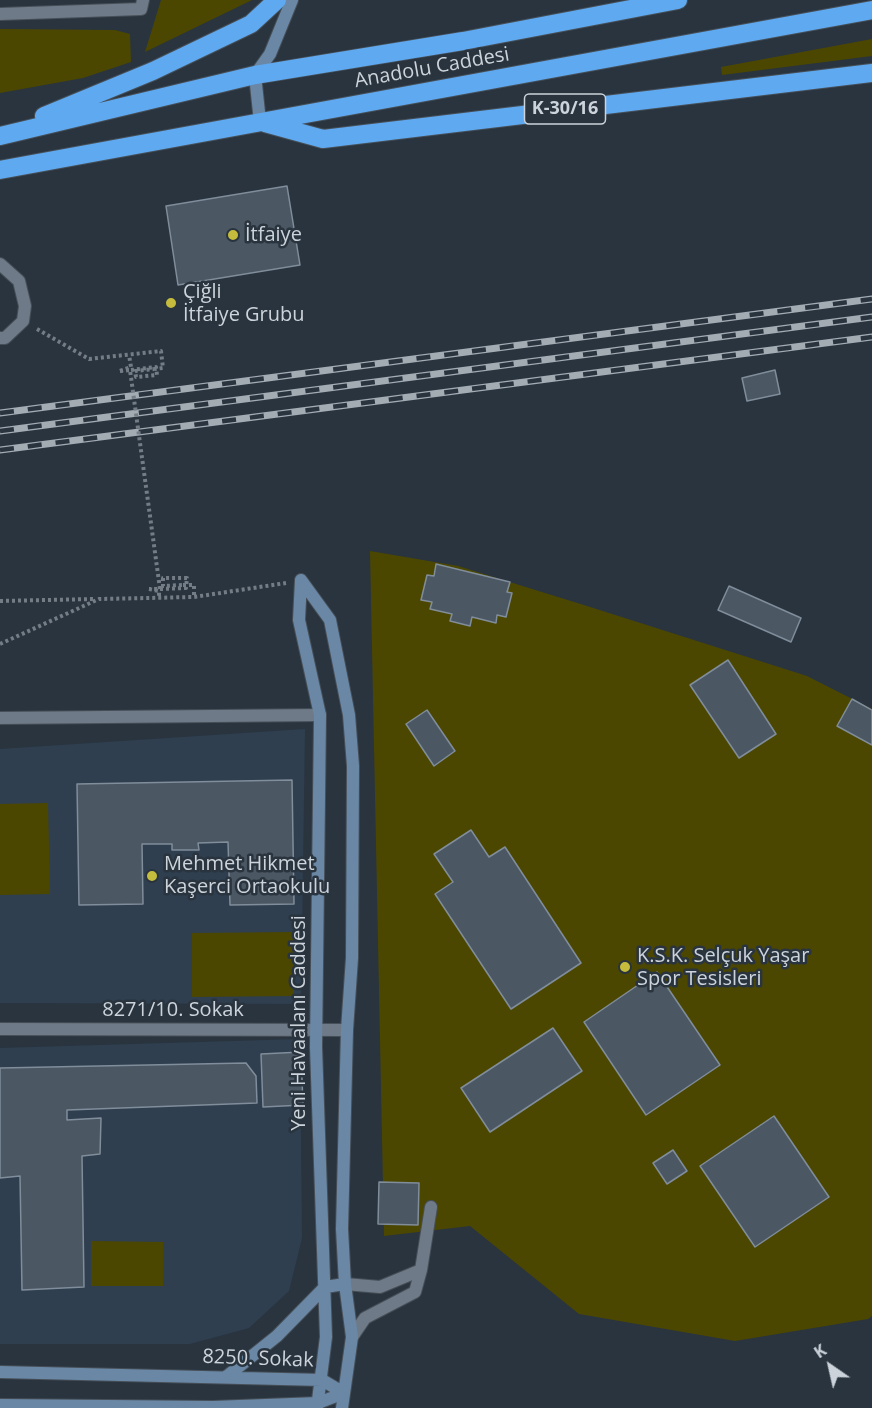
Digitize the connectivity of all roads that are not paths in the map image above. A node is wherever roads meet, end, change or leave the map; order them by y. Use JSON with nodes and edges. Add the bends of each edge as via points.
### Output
{"nodes":[{"id":1,"x":143,"y":0,"type":"edge"},
{"id":2,"x":277,"y":0,"type":"edge"},
{"id":3,"x":292,"y":0,"type":"edge"},
{"id":4,"x":678,"y":0,"type":"edge"},
{"id":5,"x":872,"y":10,"type":"edge"},
{"id":6,"x":0,"y":14,"type":"edge"},
{"id":7,"x":872,"y":73,"type":"edge"},
{"id":8,"x":255,"y":75,"type":"junction"},
{"id":9,"x":260,"y":122,"type":"junction"},
{"id":10,"x":0,"y":135,"type":"edge"},
{"id":11,"x":0,"y":170,"type":"edge"},
{"id":12,"x":0,"y":264,"type":"edge"},
{"id":13,"x":0,"y":338,"type":"edge"},
{"id":14,"x":320,"y":715,"type":"junction"},
{"id":15,"x":0,"y":718,"type":"edge"},
{"id":16,"x":0,"y":1029,"type":"edge"},
{"id":17,"x":316,"y":1030,"type":"junction"},
{"id":18,"x":346,"y":1030,"type":"junction"},
{"id":19,"x":431,"y":1207,"type":"dead end"},
{"id":20,"x":421,"y":1270,"type":"junction"},
{"id":21,"x":345,"y":1284,"type":"junction"},
{"id":22,"x":325,"y":1287,"type":"junction"},
{"id":23,"x":352,"y":1337,"type":"junction"},
{"id":24,"x":0,"y":1372,"type":"edge"},
{"id":25,"x":226,"y":1377,"type":"junction"},
{"id":26,"x":321,"y":1380,"type":"junction"},
{"id":27,"x":344,"y":1393,"type":"junction"},
{"id":28,"x":0,"y":1405,"type":"edge"},
{"id":29,"x":318,"y":1406,"type":"edge"},
{"id":30,"x":214,"y":1408,"type":"edge"},
{"id":31,"x":342,"y":1408,"type":"edge"}],
"edges":[{"from":1,"to":6,"type":"street","via":[[141,9]]},
{"from":2,"to":10,"type":"highway","via":[[251,24],[153,71]]},
{"from":3,"to":8,"type":"street","via":[[270,54]]},
{"from":4,"to":8,"type":"highway","name":"Anadolu Caddesi"},
{"from":5,"to":9,"type":"highway","name":"Anadolu Caddesi"},
{"from":7,"to":9,"type":"highway","number":"K-30/16","via":[[323,139]]},
{"from":8,"to":9,"type":"street"},
{"from":8,"to":10,"type":"highway","name":"Anadolu Caddesi"},
{"from":9,"to":11,"type":"highway","name":"Anadolu Caddesi"},
{"from":12,"to":13,"type":"street","via":[[19,281],[25,306],[23,321]]},
{"from":14,"to":15,"type":"street"},
{"from":14,"to":17,"type":"street","name":"Yeni Havaalanı Caddesi"},
{"from":14,"to":18,"type":"street","name":"Yeni Havaalanı Caddesi","via":[[299,620],[301,580],[330,620],[349,715],[353,766],[352,958]]},
{"from":16,"to":17,"type":"street","name":"8271/10. Sokak"},
{"from":17,"to":18,"type":"street","name":"8271/10. Sokak"},
{"from":17,"to":22,"type":"street","name":"Yeni Havaalanı Caddesi"},
{"from":18,"to":21,"type":"street","via":[[342,1229]]},
{"from":19,"to":20,"type":"street"},
{"from":20,"to":21,"type":"street","via":[[380,1287]]},
{"from":20,"to":23,"type":"street","via":[[415,1292],[365,1318]]},
{"from":21,"to":22,"type":"street"},
{"from":21,"to":23,"type":"street"},
{"from":22,"to":25,"type":"street","via":[[278,1336]]},
{"from":22,"to":26,"type":"street","name":"Yeni Havaalanı Caddesi","via":[[326,1337]]},
{"from":23,"to":27,"type":"street"},
{"from":24,"to":25,"type":"street","name":"8250. Sokak"},
{"from":25,"to":26,"type":"street","name":"8250. Sokak"},
{"from":26,"to":27,"type":"street","name":"8250. Sokak"},
{"from":26,"to":29,"type":"street","name":"Yeni Havaalanı Caddesi"},
{"from":27,"to":29,"type":"street"},
{"from":27,"to":31,"type":"street"},
{"from":28,"to":30,"type":"street"},
{"from":29,"to":30,"type":"street"}]}
